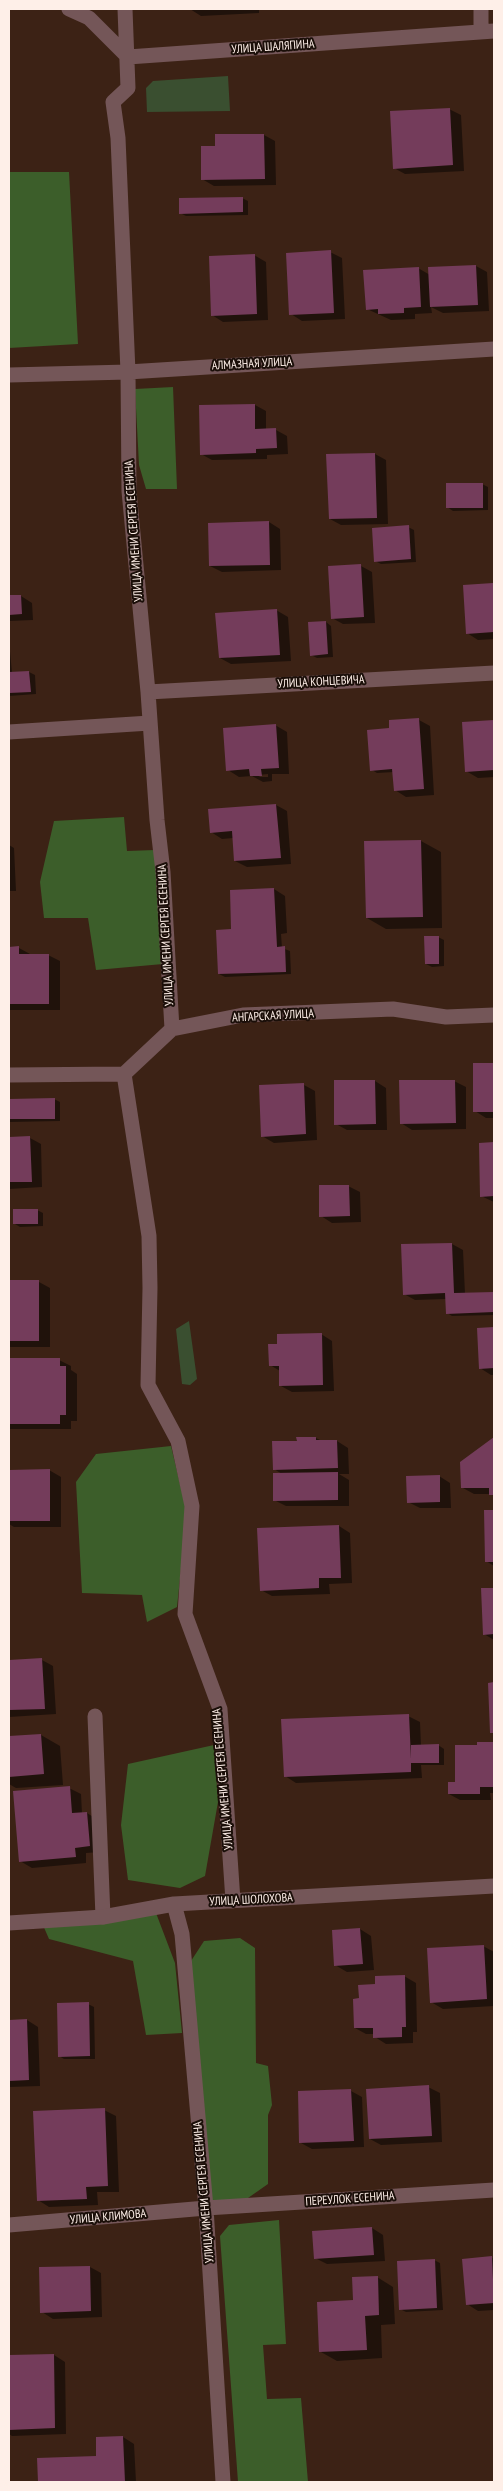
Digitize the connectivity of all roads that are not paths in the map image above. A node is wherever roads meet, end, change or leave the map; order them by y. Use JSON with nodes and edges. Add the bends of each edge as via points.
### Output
{"nodes":[{"id":1,"x":69,"y":9,"type":"edge"},
{"id":2,"x":126,"y":9,"type":"edge"},
{"id":3,"x":480,"y":9,"type":"edge"},
{"id":4,"x":488,"y":32,"type":"edge"},
{"id":5,"x":128,"y":57,"type":"junction"},
{"id":6,"x":494,"y":349,"type":"edge"},
{"id":7,"x":128,"y":372,"type":"junction"},
{"id":8,"x":9,"y":375,"type":"edge"},
{"id":9,"x":494,"y":673,"type":"edge"},
{"id":10,"x":148,"y":692,"type":"junction"},
{"id":11,"x":150,"y":723,"type":"junction"},
{"id":12,"x":9,"y":732,"type":"edge"},
{"id":13,"x":494,"y":1015,"type":"edge"},
{"id":14,"x":172,"y":1029,"type":"junction"},
{"id":15,"x":124,"y":1074,"type":"junction"},
{"id":16,"x":9,"y":1075,"type":"edge"},
{"id":17,"x":95,"y":1716,"type":"dead end"},
{"id":18,"x":494,"y":1886,"type":"edge"},
{"id":19,"x":233,"y":1901,"type":"junction"},
{"id":20,"x":174,"y":1904,"type":"junction"},
{"id":21,"x":103,"y":1918,"type":"junction"},
{"id":22,"x":9,"y":1923,"type":"edge"},
{"id":23,"x":494,"y":2190,"type":"edge"},
{"id":24,"x":206,"y":2208,"type":"junction"},
{"id":25,"x":9,"y":2225,"type":"edge"},
{"id":26,"x":223,"y":2482,"type":"edge"}],
"edges":[{"from":1,"to":5,"type":"street","via":[[89,18]]},
{"from":2,"to":5,"type":"street","name":"УЛИЦА ИМЕНИ СЕРГЕЯ ЕСЕНИНА"},
{"from":3,"to":4,"type":"street"},
{"from":4,"to":5,"type":"street","name":"УЛИЦА ШАЛЯПИНА"},
{"from":5,"to":7,"type":"street","name":"УЛИЦА ИМЕНИ СЕРГЕЯ ЕСЕНИНА","via":[[128,88],[113,102],[118,138]]},
{"from":6,"to":7,"type":"street","name":"АЛМАЗНАЯ УЛИЦА"},
{"from":7,"to":8,"type":"street","name":"АЛМАЗНАЯ УЛИЦА"},
{"from":7,"to":10,"type":"street","name":"УЛИЦА ИМЕНИ СЕРГЕЯ ЕСЕНИНА","via":[[129,492]]},
{"from":9,"to":10,"type":"street","name":"УЛИЦА КОНЦЕВИЧА"},
{"from":10,"to":11,"type":"street","name":"УЛИЦА ИМЕНИ СЕРГЕЯ ЕСЕНИНА"},
{"from":11,"to":12,"type":"street"},
{"from":11,"to":14,"type":"street","name":"УЛИЦА ИМЕНИ СЕРГЕЯ ЕСЕНИНА","via":[[164,872]]},
{"from":13,"to":14,"type":"street","name":"АНГАРСКАЯ УЛИЦА","via":[[446,1017],[393,1009],[243,1015]]},
{"from":14,"to":15,"type":"street"},
{"from":15,"to":16,"type":"street"},
{"from":15,"to":19,"type":"street","name":"УЛИЦА ИМЕНИ СЕРГЕЯ ЕСЕНИНА","via":[[149,1236],[148,1385],[178,1441],[192,1506],[185,1614],[220,1709]]},
{"from":17,"to":21,"type":"street"},
{"from":18,"to":19,"type":"street","name":"УЛИЦА ШОЛОХОВА"},
{"from":19,"to":20,"type":"street","name":"УЛИЦА ШОЛОХОВА"},
{"from":20,"to":21,"type":"street","name":"УЛИЦА ШОЛОХОВА"},
{"from":20,"to":24,"type":"street","name":"УЛИЦА ИМЕНИ СЕРГЕЯ ЕСЕНИНА","via":[[182,1934]]},
{"from":21,"to":22,"type":"street","name":"УЛИЦА ШОЛОХОВА"},
{"from":23,"to":24,"type":"street","name":"ПЕРЕУЛОК ЕСЕНИНА"},
{"from":24,"to":25,"type":"street","name":"УЛИЦА КЛИМОВА"},
{"from":24,"to":26,"type":"street","name":"УЛИЦА ИМЕНИ СЕРГЕЯ ЕСЕНИНА"}]}
